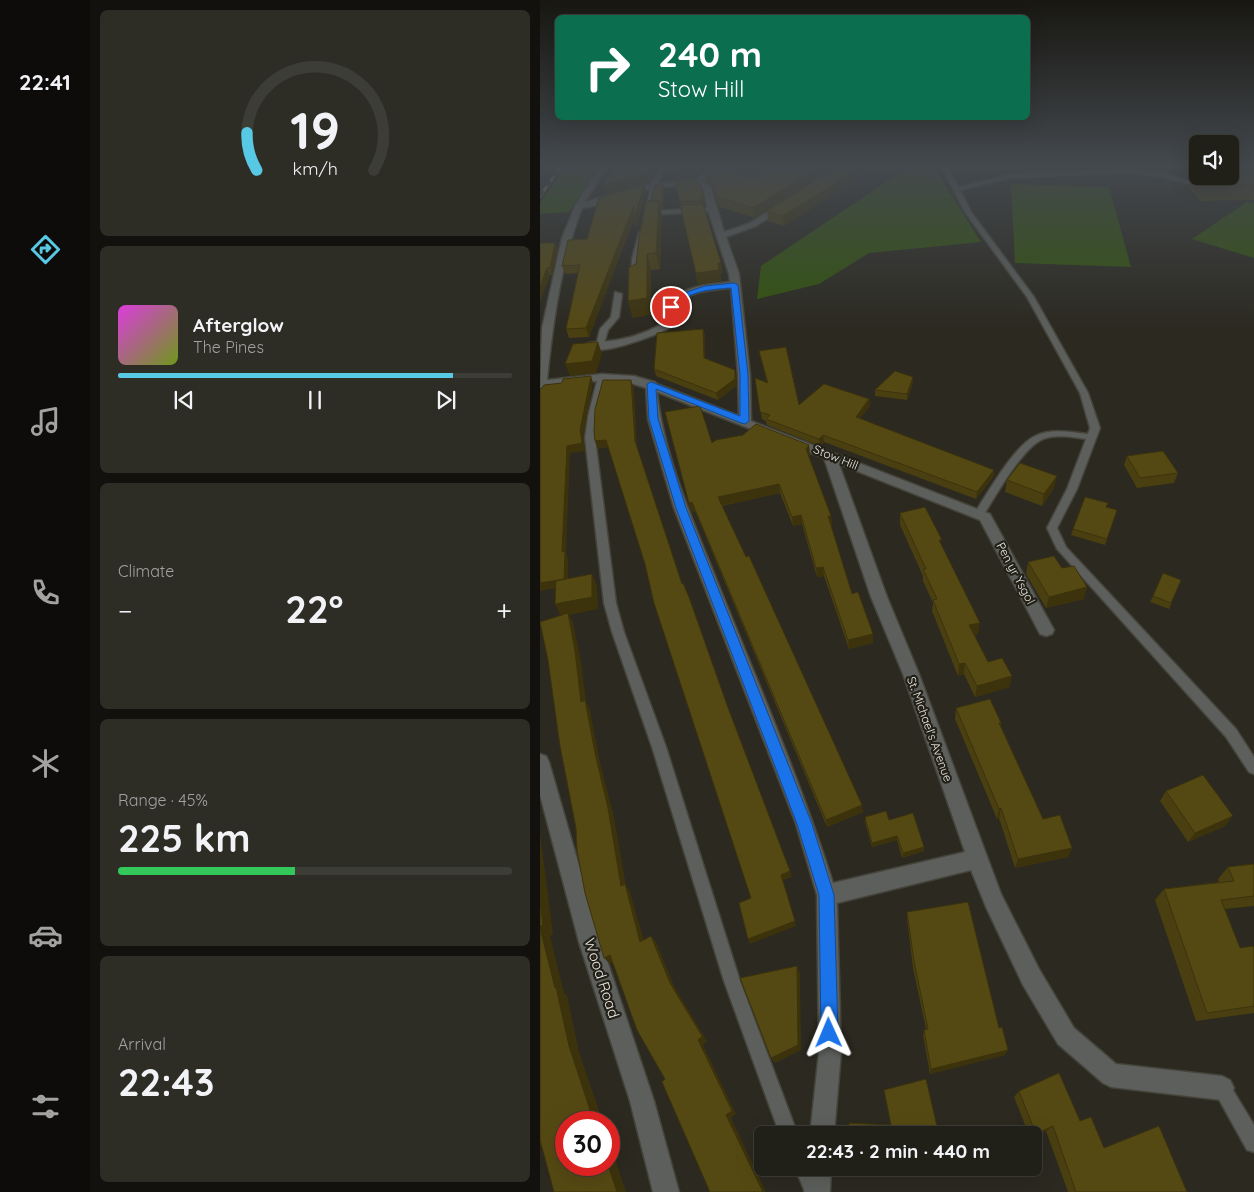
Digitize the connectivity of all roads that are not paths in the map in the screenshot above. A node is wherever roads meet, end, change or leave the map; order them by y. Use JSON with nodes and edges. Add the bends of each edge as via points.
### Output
{"nodes":[{"id":1,"x":573,"y":220,"type":"edge"},
{"id":2,"x":645,"y":220,"type":"edge"},
{"id":3,"x":715,"y":220,"type":"edge"},
{"id":4,"x":761,"y":220,"type":"edge"},
{"id":5,"x":974,"y":220,"type":"edge"},
{"id":6,"x":720,"y":234,"type":"junction"},
{"id":7,"x":635,"y":280,"type":"edge"},
{"id":8,"x":734,"y":285,"type":"junction"},
{"id":9,"x":618,"y":294,"type":"dead end"},
{"id":10,"x":600,"y":345,"type":"junction"},
{"id":11,"x":588,"y":346,"type":"edge"},
{"id":12,"x":602,"y":378,"type":"junction"},
{"id":13,"x":651,"y":384,"type":"junction"},
{"id":14,"x":541,"y":388,"type":"edge"},
{"id":15,"x":745,"y":421,"type":"junction"},
{"id":16,"x":1092,"y":437,"type":"junction"},
{"id":17,"x":829,"y":455,"type":"junction"},
{"id":18,"x":982,"y":515,"type":"junction"},
{"id":19,"x":1046,"y":630,"type":"dead end"},
{"id":20,"x":540,"y":762,"type":"edge"},
{"id":21,"x":1254,"y":768,"type":"edge"},
{"id":22,"x":976,"y":858,"type":"junction"},
{"id":23,"x":827,"y":895,"type":"junction"},
{"id":24,"x":1222,"y":1088,"type":"joint"},
{"id":25,"x":786,"y":1126,"type":"edge"},
{"id":26,"x":823,"y":1126,"type":"edge"},
{"id":27,"x":1254,"y":1142,"type":"edge"},
{"id":28,"x":808,"y":1176,"type":"edge"},
{"id":29,"x":818,"y":1176,"type":"edge"},
{"id":30,"x":666,"y":1192,"type":"edge"},
{"id":31,"x":816,"y":1192,"type":"edge"}],
"edges":[{"from":1,"to":14,"type":"street","via":[[566,238],[547,328]]},
{"from":2,"to":7,"type":"lane","via":[[635,259]]},
{"from":3,"to":6,"type":"street"},
{"from":4,"to":6,"type":"street","via":[[738,232]]},
{"from":5,"to":16,"type":"lane","via":[[1030,297],[1084,393],[1095,428]]},
{"from":6,"to":8,"type":"street","via":[[734,274]]},
{"from":8,"to":10,"type":"street","via":[[705,288],[681,296],[671,307],[667,325],[628,342]]},
{"from":8,"to":15,"type":"street","via":[[744,375]]},
{"from":9,"to":10,"type":"lane","via":[[615,317],[604,329]]},
{"from":10,"to":11,"type":"street"},
{"from":12,"to":13,"type":"street","name":"Stow Hill","via":[[634,379]]},
{"from":12,"to":14,"type":"street","name":"Stow Hill"},
{"from":12,"to":25,"type":"lane","via":[[590,438],[610,603],[732,980]]},
{"from":13,"to":15,"type":"street","name":"Stow Hill"},
{"from":13,"to":23,"type":"street","via":[[654,419],[681,508],[804,824]]},
{"from":15,"to":17,"type":"street","name":"Stow Hill"},
{"from":16,"to":18,"type":"lane","via":[[1051,435],[1025,448]]},
{"from":16,"to":21,"type":"lane","via":[[1072,489],[1052,528],[1062,549],[1231,733]]},
{"from":17,"to":18,"type":"street","name":"Stow Hill"},
{"from":17,"to":22,"type":"street","name":"St. Michael's Avenue"},
{"from":18,"to":19,"type":"street","name":"Pen yr Ysgol"},
{"from":20,"to":30,"type":"street","name":"Wood Road","via":[[590,942],[642,1101]]},
{"from":22,"to":23,"type":"street"},
{"from":22,"to":24,"type":"street","name":"St. Michael's Avenue","via":[[1031,977],[1066,1036],[1111,1075]]},
{"from":23,"to":26,"type":"street","via":[[830,1052]]},
{"from":24,"to":27,"type":"lane"},
{"from":28,"to":31,"type":"lane"},
{"from":29,"to":31,"type":"street"}]}
